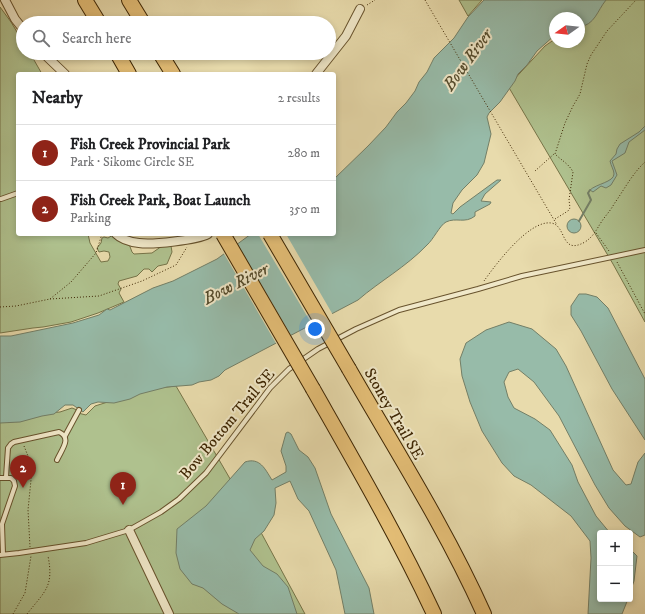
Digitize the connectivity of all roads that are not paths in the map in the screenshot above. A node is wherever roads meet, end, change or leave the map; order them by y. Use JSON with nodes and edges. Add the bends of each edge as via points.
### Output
{"nodes":[{"id":1,"x":5,"y":0,"type":"edge"},
{"id":2,"x":85,"y":0,"type":"edge"},
{"id":3,"x":129,"y":0,"type":"edge"},
{"id":4,"x":360,"y":9,"type":"road end"},
{"id":5,"x":95,"y":16,"type":"edge"},
{"id":6,"x":139,"y":16,"type":"edge"},
{"id":7,"x":16,"y":20,"type":"edge"},
{"id":8,"x":336,"y":49,"type":"edge"},
{"id":9,"x":50,"y":60,"type":"edge"},
{"id":10,"x":120,"y":60,"type":"edge"},
{"id":11,"x":164,"y":60,"type":"edge"},
{"id":12,"x":327,"y":60,"type":"edge"},
{"id":13,"x":63,"y":72,"type":"edge"},
{"id":14,"x":128,"y":72,"type":"edge"},
{"id":15,"x":172,"y":72,"type":"edge"},
{"id":16,"x":318,"y":72,"type":"edge"},
{"id":17,"x":16,"y":194,"type":"edge"},
{"id":18,"x":1,"y":199,"type":"dead end"},
{"id":19,"x":118,"y":236,"type":"edge"},
{"id":20,"x":202,"y":236,"type":"edge"},
{"id":21,"x":224,"y":236,"type":"edge"},
{"id":22,"x":271,"y":236,"type":"edge"},
{"id":23,"x":645,"y":250,"type":"edge"},
{"id":24,"x":79,"y":410,"type":"dead end"},
{"id":25,"x":65,"y":436,"type":"junction"},
{"id":26,"x":57,"y":460,"type":"dead end"},
{"id":27,"x":6,"y":477,"type":"junction"},
{"id":28,"x":0,"y":478,"type":"edge"},
{"id":29,"x":1,"y":524,"type":"edge"},
{"id":30,"x":129,"y":530,"type":"junction"},
{"id":31,"x":2,"y":554,"type":"edge"},
{"id":32,"x":433,"y":613,"type":"edge"},
{"id":33,"x":169,"y":614,"type":"edge"},
{"id":34,"x":485,"y":614,"type":"edge"}],
"edges":[{"from":1,"to":7,"type":"street"},
{"from":2,"to":5,"type":"highway"},
{"from":3,"to":6,"type":"highway"},
{"from":4,"to":8,"type":"street"},
{"from":9,"to":13,"type":"street"},
{"from":10,"to":14,"type":"highway"},
{"from":11,"to":15,"type":"highway"},
{"from":12,"to":16,"type":"street"},
{"from":17,"to":18,"type":"lane"},
{"from":19,"to":20,"type":"street","via":[[140,243],[190,240]]},
{"from":21,"to":32,"type":"highway","bridge":true,"via":[[377,503]]},
{"from":22,"to":34,"type":"highway","name":"Stoney Trail SE","bridge":true,"via":[[410,475]]},
{"from":23,"to":30,"type":"lane","name":"Bow Bottom Trail SE","via":[[522,276],[399,310],[318,349],[289,369],[270,388],[206,473],[161,512]]},
{"from":24,"to":25,"type":"lane"},
{"from":25,"to":26,"type":"lane","via":[[66,441]]},
{"from":25,"to":27,"type":"lane","via":[[59,432],[10,444]]},
{"from":27,"to":28,"type":"lane"},
{"from":27,"to":29,"type":"lane","via":[[11,478],[15,486]]},
{"from":29,"to":31,"type":"lane"},
{"from":30,"to":31,"type":"lane","name":"Bow Bottom Trail SE","via":[[86,543]]},
{"from":30,"to":33,"type":"street"}]}
